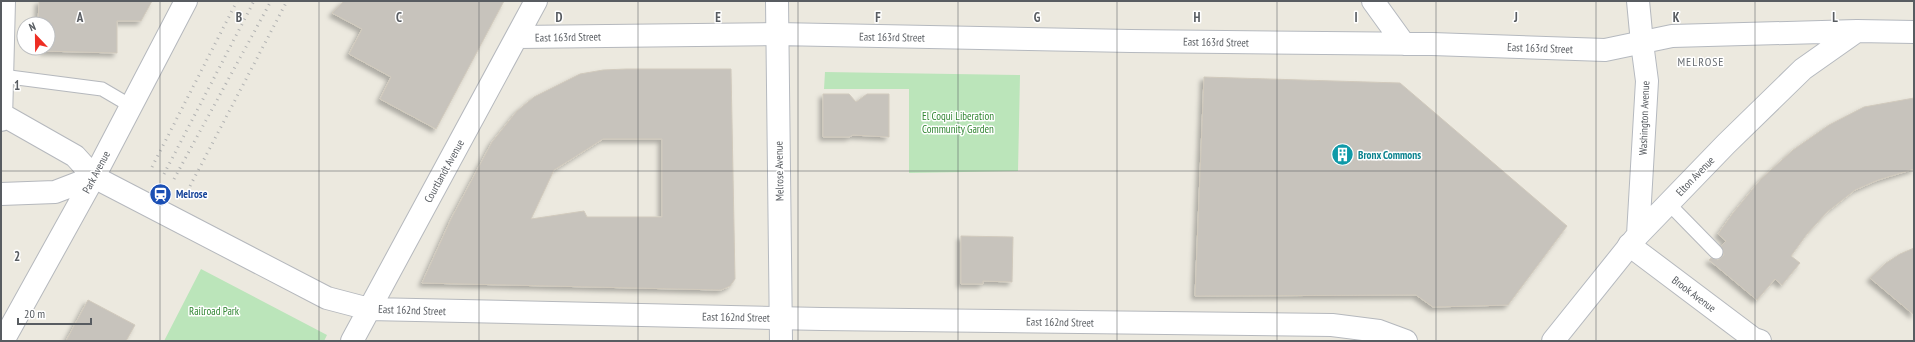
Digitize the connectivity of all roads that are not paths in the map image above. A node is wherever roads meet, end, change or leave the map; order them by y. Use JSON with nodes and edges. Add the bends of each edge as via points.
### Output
{"nodes":[{"id":1,"x":4,"y":1,"type":"edge"},
{"id":2,"x":186,"y":1,"type":"edge"},
{"id":3,"x":536,"y":1,"type":"edge"},
{"id":4,"x":777,"y":1,"type":"edge"},
{"id":5,"x":1373,"y":1,"type":"edge"},
{"id":6,"x":1638,"y":1,"type":"edge"},
{"id":7,"x":1858,"y":31,"type":"junction"},
{"id":8,"x":1914,"y":32,"type":"edge"},
{"id":9,"x":777,"y":34,"type":"junction"},
{"id":10,"x":517,"y":37,"type":"junction"},
{"id":11,"x":1642,"y":43,"type":"junction"},
{"id":12,"x":1404,"y":44,"type":"junction"},
{"id":13,"x":2,"y":76,"type":"junction"},
{"id":14,"x":131,"y":106,"type":"junction"},
{"id":15,"x":1,"y":114,"type":"edge"},
{"id":16,"x":1,"y":120,"type":"edge"},
{"id":17,"x":94,"y":177,"type":"junction"},
{"id":18,"x":1,"y":194,"type":"edge"},
{"id":19,"x":1668,"y":203,"type":"junction"},
{"id":20,"x":1634,"y":240,"type":"junction"},
{"id":21,"x":1716,"y":252,"type":"dead end"},
{"id":22,"x":369,"y":309,"type":"junction"},
{"id":23,"x":782,"y":318,"type":"junction"},
{"id":24,"x":2,"y":341,"type":"edge"},
{"id":25,"x":352,"y":341,"type":"edge"},
{"id":26,"x":781,"y":341,"type":"edge"},
{"id":27,"x":1406,"y":341,"type":"edge"},
{"id":28,"x":1553,"y":341,"type":"edge"},
{"id":29,"x":1760,"y":341,"type":"edge"}],
"edges":[{"from":1,"to":13,"type":"street"},
{"from":2,"to":14,"type":"street","name":"Park Avenue"},
{"from":3,"to":10,"type":"street","name":"Courtlandt Avenue"},
{"from":4,"to":9,"type":"street","name":"Melrose Avenue"},
{"from":5,"to":12,"type":"street"},
{"from":6,"to":11,"type":"street","name":"Washington Avenue"},
{"from":7,"to":8,"type":"street","name":"East 163rd Street"},
{"from":7,"to":11,"type":"street","name":"East 163rd Street","via":[[1672,36]]},
{"from":7,"to":19,"type":"street","name":"Elton Avenue","via":[[1813,61],[1793,79]]},
{"from":9,"to":10,"type":"street","name":"East 163rd Street"},
{"from":9,"to":12,"type":"street","name":"East 163rd Street"},
{"from":9,"to":23,"type":"street","name":"Melrose Avenue"},
{"from":10,"to":22,"type":"street","name":"Courtlandt Avenue"},
{"from":11,"to":12,"type":"street","name":"East 163rd Street","via":[[1605,50]]},
{"from":11,"to":20,"type":"street","name":"Washington Avenue","via":[[1647,81]]},
{"from":13,"to":14,"type":"lane","via":[[102,89]]},
{"from":13,"to":15,"type":"street"},
{"from":14,"to":17,"type":"street","name":"Park Avenue"},
{"from":15,"to":16,"type":"street"},
{"from":15,"to":17,"type":"street","name":"East 162nd Street","via":[[75,156]]},
{"from":17,"to":18,"type":"street","via":[[55,192]]},
{"from":17,"to":22,"type":"street","name":"East 162nd Street","via":[[327,298]]},
{"from":17,"to":24,"type":"street","name":"Park Avenue"},
{"from":19,"to":20,"type":"street","name":"Elton Avenue"},
{"from":19,"to":21,"type":"lane"},
{"from":20,"to":28,"type":"street","name":"Elton Avenue"},
{"from":20,"to":29,"type":"street","name":"Brook Avenue","via":[[1754,339]]},
{"from":22,"to":23,"type":"street","name":"East 162nd Street"},
{"from":22,"to":25,"type":"street","name":"Courtlandt Avenue"},
{"from":23,"to":26,"type":"street","name":"Melrose Avenue"},
{"from":23,"to":27,"type":"street","name":"East 162nd Street","via":[[1332,326],[1379,331]]}]}
